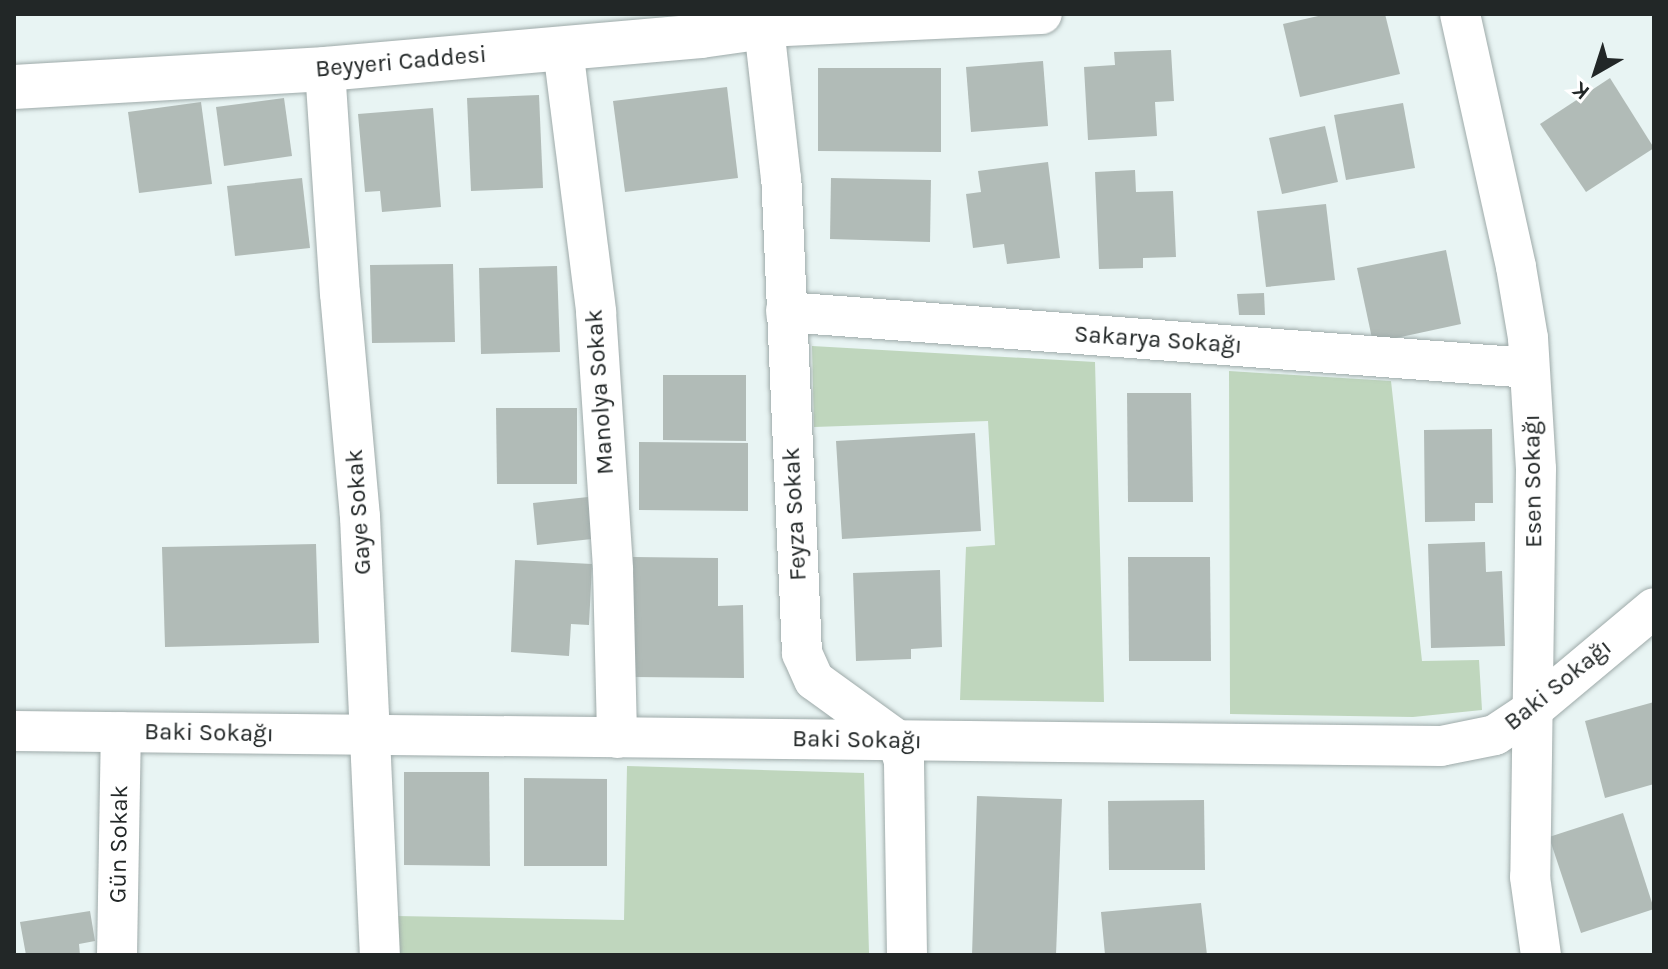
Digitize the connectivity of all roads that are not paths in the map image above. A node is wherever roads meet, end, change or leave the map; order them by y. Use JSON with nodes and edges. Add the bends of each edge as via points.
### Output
{"nodes":[{"id":1,"x":1042,"y":14,"type":"edge"},
{"id":2,"x":1460,"y":14,"type":"edge"},
{"id":3,"x":773,"y":20,"type":"edge"},
{"id":4,"x":563,"y":49,"type":"junction"},
{"id":5,"x":325,"y":69,"type":"junction"},
{"id":6,"x":14,"y":87,"type":"edge"},
{"id":7,"x":786,"y":312,"type":"junction"},
{"id":8,"x":1529,"y":368,"type":"junction"},
{"id":9,"x":1654,"y":608,"type":"edge"},
{"id":10,"x":1531,"y":711,"type":"junction"},
{"id":11,"x":14,"y":731,"type":"edge"},
{"id":12,"x":121,"y":732,"type":"junction"},
{"id":13,"x":372,"y":735,"type":"junction"},
{"id":14,"x":617,"y":738,"type":"junction"},
{"id":15,"x":897,"y":740,"type":"junction"},
{"id":16,"x":117,"y":955,"type":"edge"},
{"id":17,"x":380,"y":955,"type":"edge"},
{"id":18,"x":907,"y":955,"type":"edge"},
{"id":19,"x":1541,"y":955,"type":"edge"}],
"edges":[{"from":1,"to":3,"type":"street"},
{"from":2,"to":8,"type":"street","name":"Esen Sokağı","via":[[1516,267]]},
{"from":3,"to":4,"type":"street","name":"Beyyeri Caddesi"},
{"from":3,"to":7,"type":"street","name":"Feyza Sokak"},
{"from":4,"to":5,"type":"street","name":"Beyyeri Caddesi"},
{"from":4,"to":14,"type":"street","name":"Manolya Sokak","via":[[596,312],[613,570]]},
{"from":5,"to":6,"type":"street","name":"Beyyeri Caddesi"},
{"from":5,"to":13,"type":"street","name":"Gaye Sokak"},
{"from":7,"to":8,"type":"street","name":"Sakarya Sokağı"},
{"from":7,"to":15,"type":"street","name":"Feyza Sokak","via":[[802,653],[814,680]]},
{"from":8,"to":10,"type":"street","name":"Esen Sokağı","via":[[1536,469]]},
{"from":9,"to":10,"type":"street","name":"Baki Sokağı"},
{"from":10,"to":15,"type":"street","name":"Baki Sokağı","via":[[1495,735],[1441,746]]},
{"from":10,"to":19,"type":"street","name":"Esen Sokağı","via":[[1530,877]]},
{"from":11,"to":12,"type":"street","name":"Baki Sokağı"},
{"from":12,"to":13,"type":"street","name":"Baki Sokağı"},
{"from":12,"to":16,"type":"street","name":"Gün Sokak"},
{"from":13,"to":14,"type":"street","name":"Baki Sokağı"},
{"from":13,"to":17,"type":"street","name":"Gaye Sokak"},
{"from":14,"to":15,"type":"street","name":"Baki Sokağı"},
{"from":15,"to":18,"type":"street","via":[[904,761]]}]}
